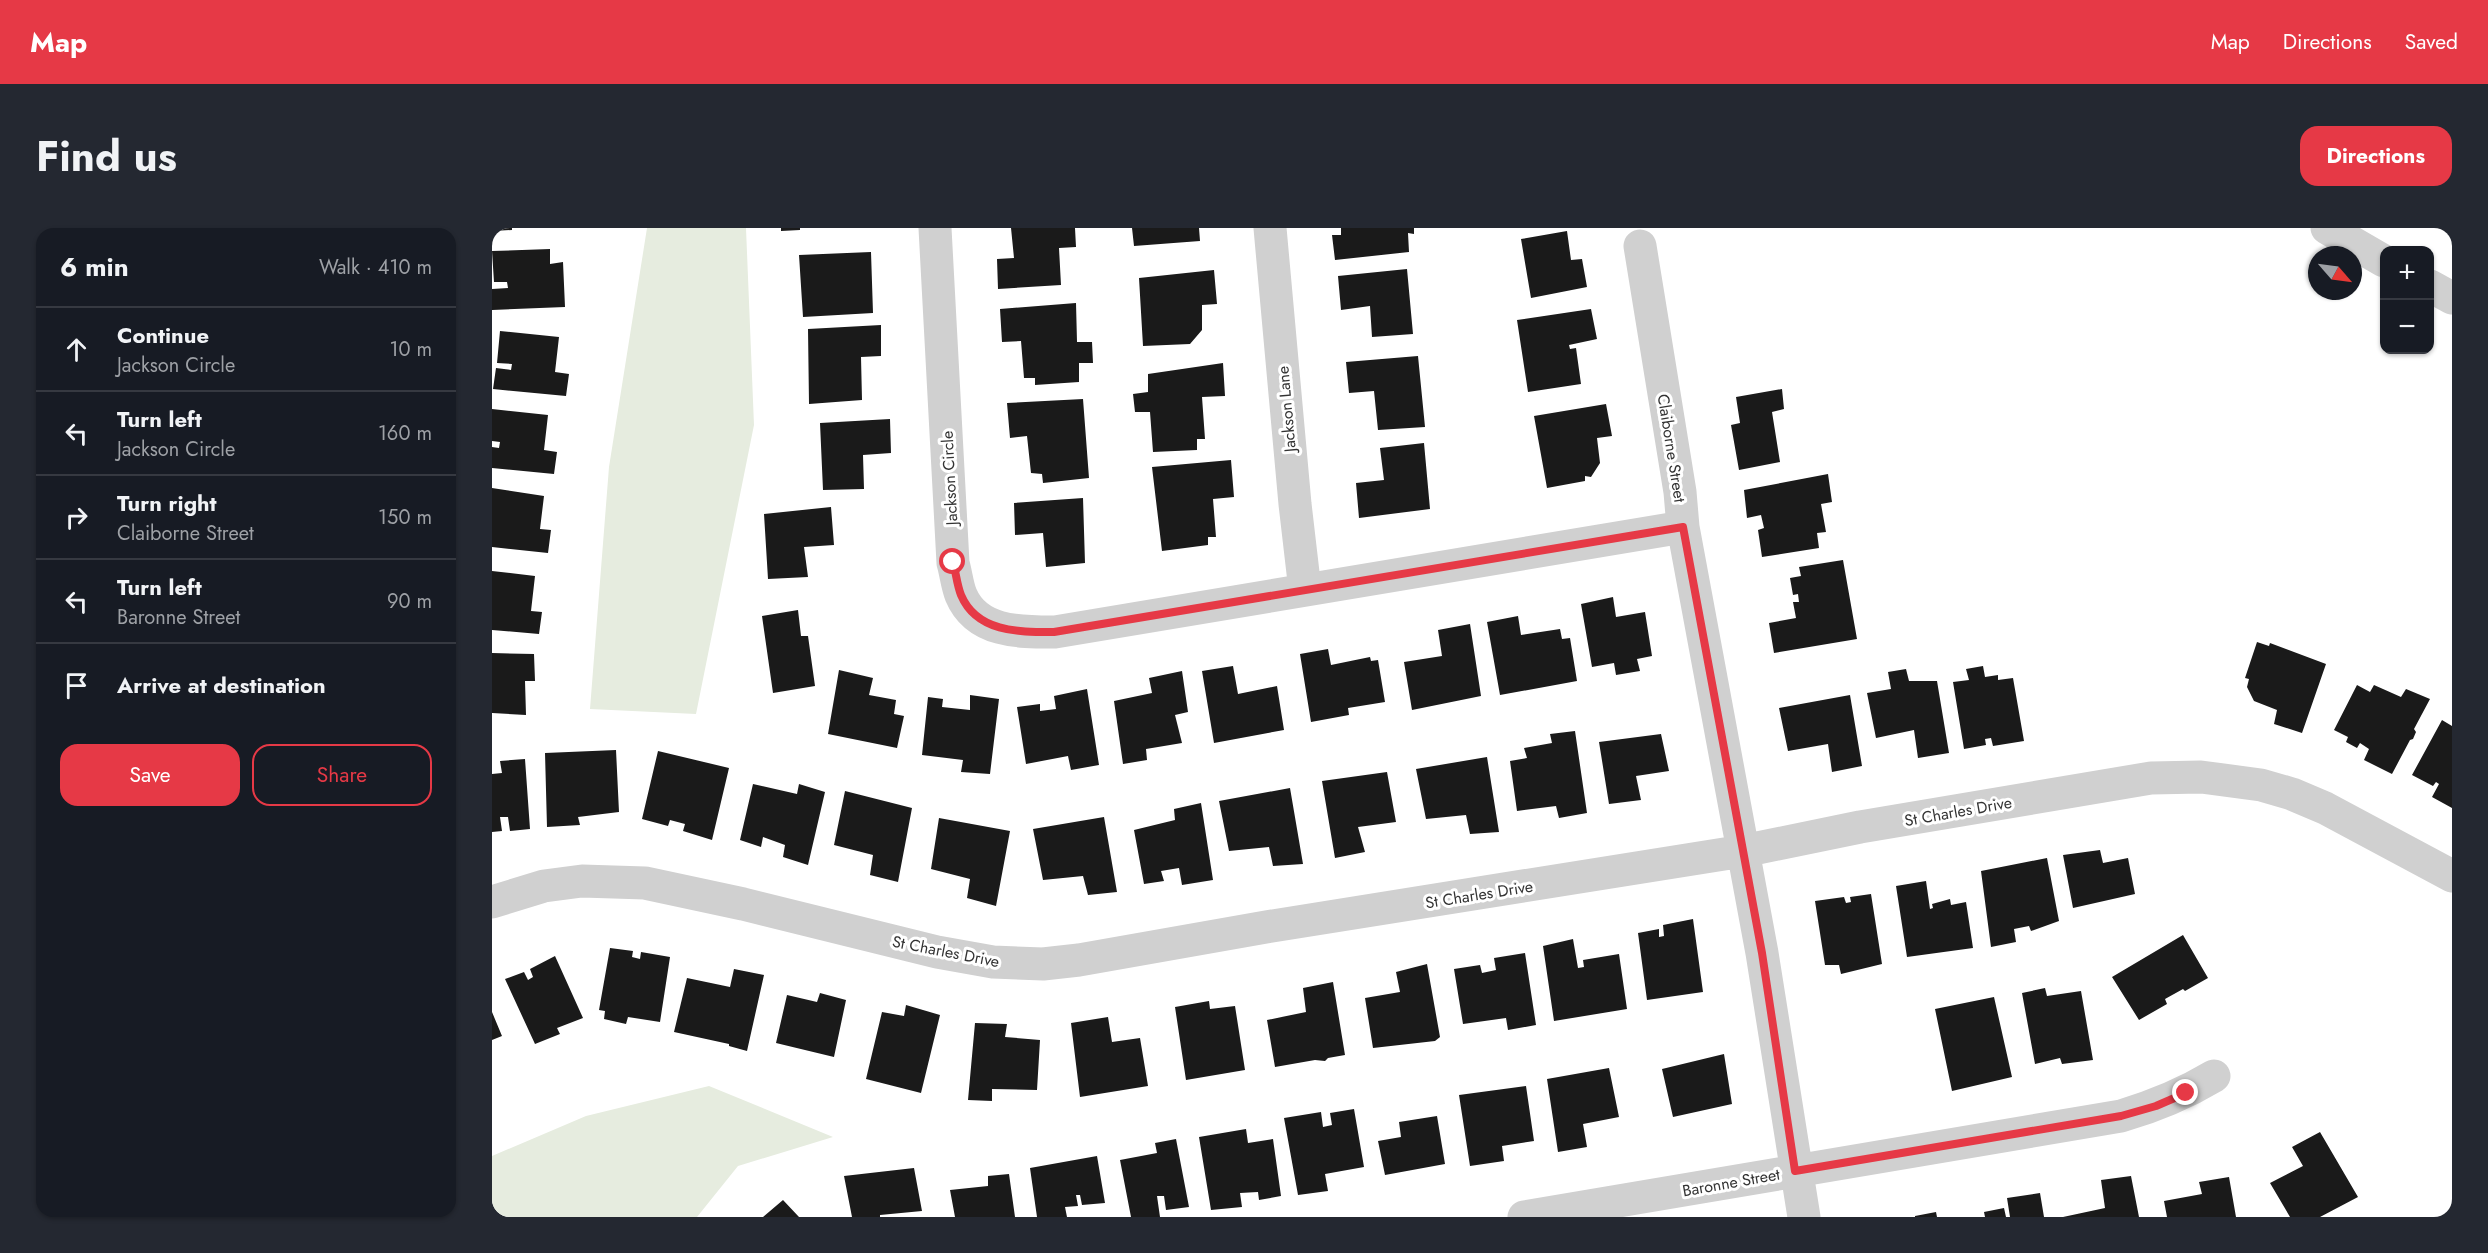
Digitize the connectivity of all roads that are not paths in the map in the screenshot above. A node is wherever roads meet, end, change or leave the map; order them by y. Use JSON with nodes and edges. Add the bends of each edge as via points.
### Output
{"nodes":[{"id":1,"x":935,"y":228,"type":"edge"},
{"id":2,"x":1270,"y":228,"type":"edge"},
{"id":3,"x":2327,"y":228,"type":"edge"},
{"id":4,"x":1640,"y":246,"type":"dead end"},
{"id":5,"x":2380,"y":258,"type":"edge"},
{"id":6,"x":2434,"y":288,"type":"edge"},
{"id":7,"x":2452,"y":298,"type":"edge"},
{"id":8,"x":1683,"y":527,"type":"junction"},
{"id":9,"x":1305,"y":590,"type":"junction"},
{"id":10,"x":1743,"y":851,"type":"junction"},
{"id":11,"x":2452,"y":876,"type":"edge"},
{"id":12,"x":492,"y":903,"type":"edge"},
{"id":13,"x":2214,"y":1076,"type":"dead end"},
{"id":14,"x":1795,"y":1171,"type":"junction"},
{"id":15,"x":1524,"y":1217,"type":"edge"},
{"id":16,"x":1804,"y":1217,"type":"edge"}],
"edges":[{"from":1,"to":9,"type":"street","name":"Jackson Circle","via":[[953,562],[961,596],[977,617],[1009,630],[1054,632]]},
{"from":2,"to":9,"type":"street","name":"Jackson Lane"},
{"from":3,"to":5,"type":"street"},
{"from":4,"to":8,"type":"street","name":"Claiborne Street"},
{"from":6,"to":7,"type":"street"},
{"from":8,"to":9,"type":"street","name":"Jackson Circle"},
{"from":8,"to":10,"type":"street","name":"Claiborne Street"},
{"from":10,"to":11,"type":"street","name":"St Charles Drive","via":[[1860,827],[2151,778],[2201,777],[2261,785],[2292,794]]},
{"from":10,"to":12,"type":"street","name":"St Charles Drive","via":[[1043,964],[993,962],[938,952],[645,884],[544,886]]},
{"from":10,"to":14,"type":"street","name":"Claiborne Street"},
{"from":13,"to":14,"type":"street","name":"Baronne Street","via":[[2156,1106],[2121,1116]]},
{"from":14,"to":15,"type":"street","name":"Baronne Street"},
{"from":14,"to":16,"type":"street","name":"Claiborne Street"}]}
